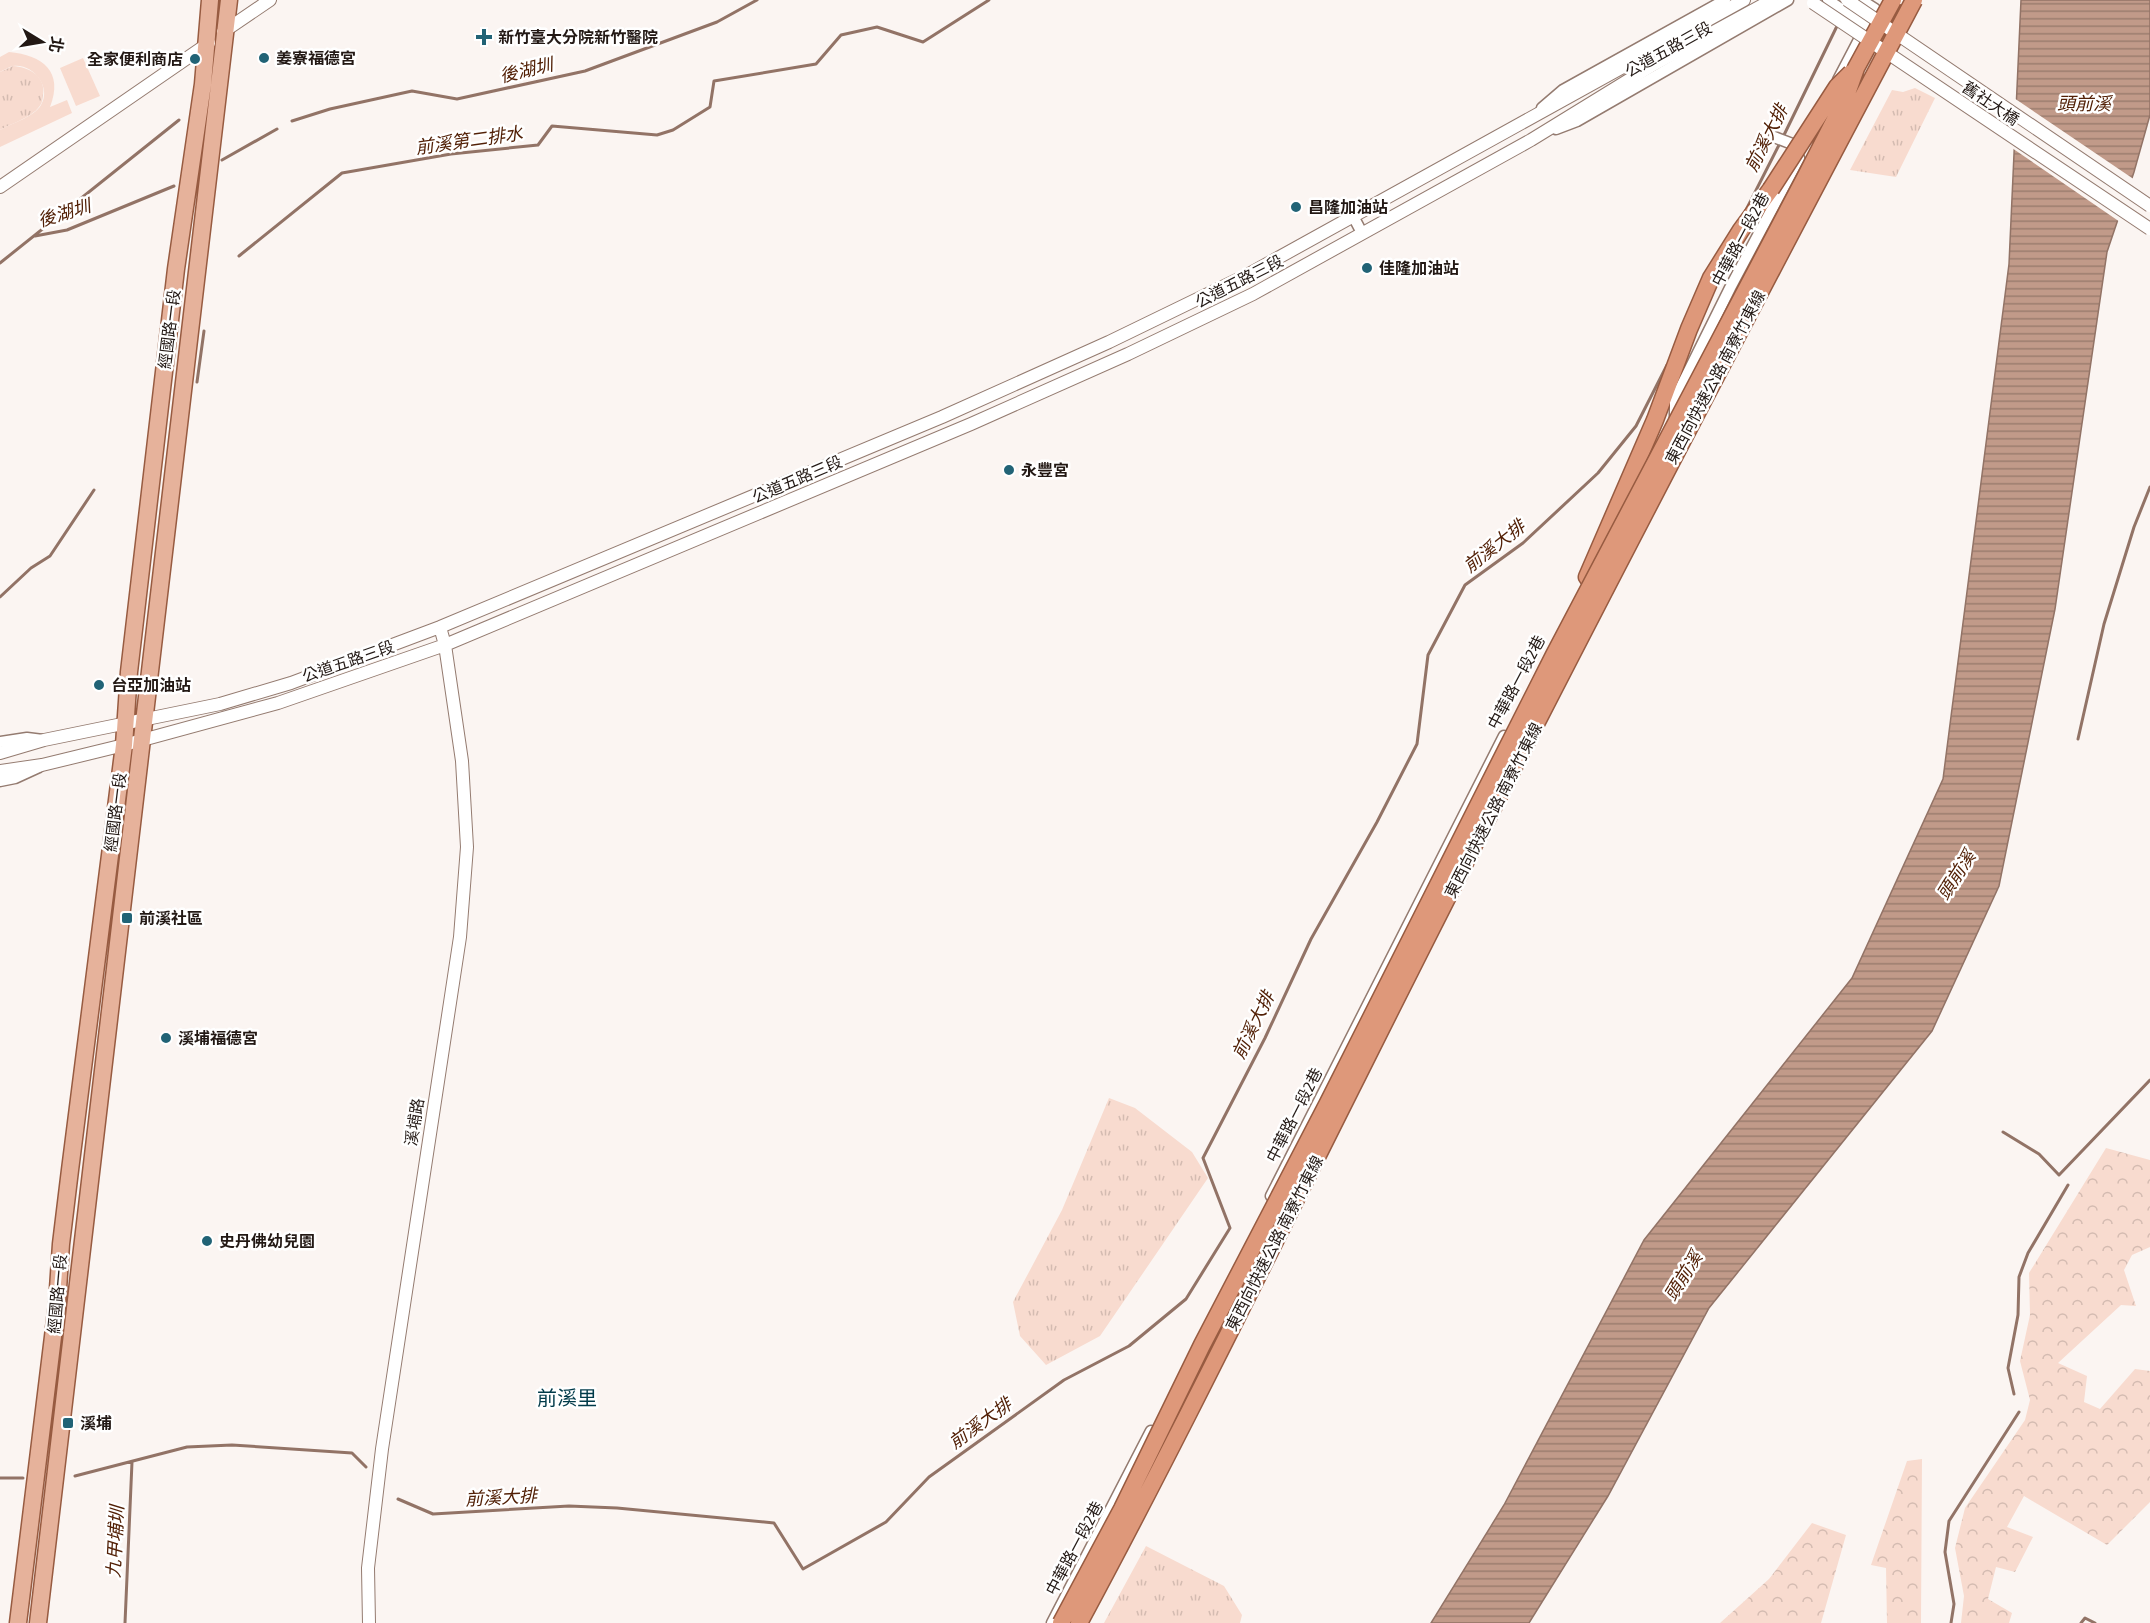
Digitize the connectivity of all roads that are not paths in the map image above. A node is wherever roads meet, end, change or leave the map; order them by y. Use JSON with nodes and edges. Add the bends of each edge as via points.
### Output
{"nodes":[{"id":1,"x":210,"y":0,"type":"edge"},
{"id":2,"x":229,"y":0,"type":"edge"},
{"id":3,"x":270,"y":0,"type":"edge"},
{"id":4,"x":1725,"y":0,"type":"edge"},
{"id":5,"x":1744,"y":0,"type":"edge"},
{"id":6,"x":1772,"y":0,"type":"edge"},
{"id":7,"x":1788,"y":0,"type":"edge"},
{"id":8,"x":1861,"y":0,"type":"edge"},
{"id":9,"x":1893,"y":0,"type":"edge"},
{"id":10,"x":1914,"y":0,"type":"edge"},
{"id":11,"x":1813,"y":2,"type":"edge"},
{"id":12,"x":1837,"y":2,"type":"edge"},
{"id":13,"x":1866,"y":26,"type":"junction"},
{"id":14,"x":226,"y":30,"type":"junction"},
{"id":15,"x":206,"y":46,"type":"junction"},
{"id":16,"x":1856,"y":68,"type":"junction"},
{"id":17,"x":1526,"y":120,"type":"junction"},
{"id":18,"x":1818,"y":120,"type":"junction"},
{"id":19,"x":1774,"y":137,"type":"dead end"},
{"id":20,"x":1531,"y":140,"type":"junction"},
{"id":21,"x":1795,"y":145,"type":"junction"},
{"id":22,"x":1789,"y":178,"type":"junction"},
{"id":23,"x":0,"y":187,"type":"edge"},
{"id":24,"x":2150,"y":206,"type":"edge"},
{"id":25,"x":1353,"y":216,"type":"junction"},
{"id":26,"x":2150,"y":229,"type":"edge"},
{"id":27,"x":1362,"y":233,"type":"junction"},
{"id":28,"x":1604,"y":566,"type":"junction"},
{"id":29,"x":1587,"y":577,"type":"junction"},
{"id":30,"x":1564,"y":621,"type":"junction"},
{"id":31,"x":440,"y":627,"type":"junction"},
{"id":32,"x":445,"y":645,"type":"junction"},
{"id":33,"x":145,"y":718,"type":"junction"},
{"id":34,"x":126,"y":722,"type":"junction"},
{"id":35,"x":44,"y":740,"type":"junction"},
{"id":36,"x":143,"y":740,"type":"junction"},
{"id":37,"x":0,"y":742,"type":"edge"},
{"id":38,"x":124,"y":745,"type":"junction"},
{"id":39,"x":0,"y":753,"type":"edge"},
{"id":40,"x":42,"y":765,"type":"junction"},
{"id":41,"x":0,"y":771,"type":"edge"},
{"id":42,"x":0,"y":781,"type":"edge"},
{"id":43,"x":18,"y":1623,"type":"edge"},
{"id":44,"x":38,"y":1623,"type":"edge"},
{"id":45,"x":369,"y":1623,"type":"edge"},
{"id":46,"x":1052,"y":1623,"type":"edge"},
{"id":47,"x":1061,"y":1623,"type":"edge"},
{"id":48,"x":1079,"y":1623,"type":"edge"}],
"edges":[{"from":1,"to":15,"type":"main road","name":"經國路一段"},
{"from":2,"to":14,"type":"main road","name":"經國路一段"},
{"from":3,"to":14,"type":"street"},
{"from":4,"to":17,"type":"street","name":"公道五路三段","via":[[1563,90]]},
{"from":5,"to":17,"type":"street","name":"公道五路三段"},
{"from":6,"to":20,"type":"street","name":"公道五路三段","via":[[1653,65]]},
{"from":7,"to":20,"type":"street","name":"公道五路三段","via":[[1577,121]]},
{"from":8,"to":13,"type":"street","name":"中華路一段2巷","via":[[1875,9]]},
{"from":9,"to":16,"type":"highway","name":"東西向快速公路 南寮竹東線","bridge":true},
{"from":10,"to":48,"type":"highway","name":"東西向快速公路 南寮竹東線","bridge":true,"via":[[1643,516]]},
{"from":11,"to":26,"type":"street","name":"舊社大橋","bridge":true},
{"from":12,"to":13,"type":"street"},
{"from":12,"to":24,"type":"street","name":"舊社大橋","bridge":true},
{"from":13,"to":18,"type":"street","name":"中華路一段2巷"},
{"from":14,"to":15,"type":"street"},
{"from":14,"to":33,"type":"main road","name":"經國路一段"},
{"from":15,"to":23,"type":"street"},
{"from":15,"to":34,"type":"main road","name":"經國路一段","via":[[176,269]]},
{"from":16,"to":29,"type":"highway","bridge":true,"via":[[1837,87],[1712,278]]},
{"from":16,"to":47,"type":"highway","name":"東西向快速公路 南寮竹東線","bridge":true,"via":[[1844,102],[1559,644]]},
{"from":17,"to":25,"type":"street","name":"公道五路三段"},
{"from":18,"to":21,"type":"street","name":"中華路一段2巷"},
{"from":18,"to":22,"type":"street","name":"中華路一段2巷"},
{"from":19,"to":21,"type":"street"},
{"from":20,"to":27,"type":"street","name":"公道五路三段"},
{"from":21,"to":22,"type":"street","name":"中華路一段2巷"},
{"from":22,"to":28,"type":"street","name":"中華路一段2巷","via":[[1675,399],[1674,432]]},
{"from":25,"to":27,"type":"street"},
{"from":25,"to":31,"type":"street","name":"公道五路三段","via":[[1247,275],[1109,342],[942,417]]},
{"from":27,"to":32,"type":"street","name":"公道五路三段","via":[[1253,294],[1128,354]]},
{"from":28,"to":29,"type":"street","name":"中華路一段2巷"},
{"from":28,"to":30,"type":"street","name":"中華路一段2巷","via":[[1582,608]]},
{"from":29,"to":30,"type":"street","name":"中華路一段2巷"},
{"from":30,"to":46,"type":"street","name":"中華路一段2巷"},
{"from":31,"to":32,"type":"street","name":"溪埔路"},
{"from":31,"to":33,"type":"street","name":"公道五路三段","via":[[291,683],[220,704]]},
{"from":32,"to":36,"type":"street","name":"公道五路三段","via":[[278,703]]},
{"from":32,"to":45,"type":"street","name":"溪埔路","via":[[462,761],[467,847],[460,937],[382,1449],[368,1568]]},
{"from":33,"to":34,"type":"street","name":"公道五路三段"},
{"from":33,"to":36,"type":"main road","name":"經國路一段"},
{"from":34,"to":35,"type":"street","name":"公道五路三段"},
{"from":34,"to":38,"type":"main road","name":"經國路一段"},
{"from":35,"to":37,"type":"street","name":"公道五路三段"},
{"from":35,"to":39,"type":"street","name":"公道五路三段"},
{"from":36,"to":38,"type":"street","name":"公道五路三段"},
{"from":36,"to":44,"type":"main road","name":"經國路一段"},
{"from":38,"to":40,"type":"street","name":"公道五路三段"},
{"from":38,"to":43,"type":"main road","name":"經國路一段"},
{"from":40,"to":41,"type":"street","name":"公道五路三段"},
{"from":40,"to":42,"type":"street","name":"公道五路三段","via":[[27,774]]}]}
